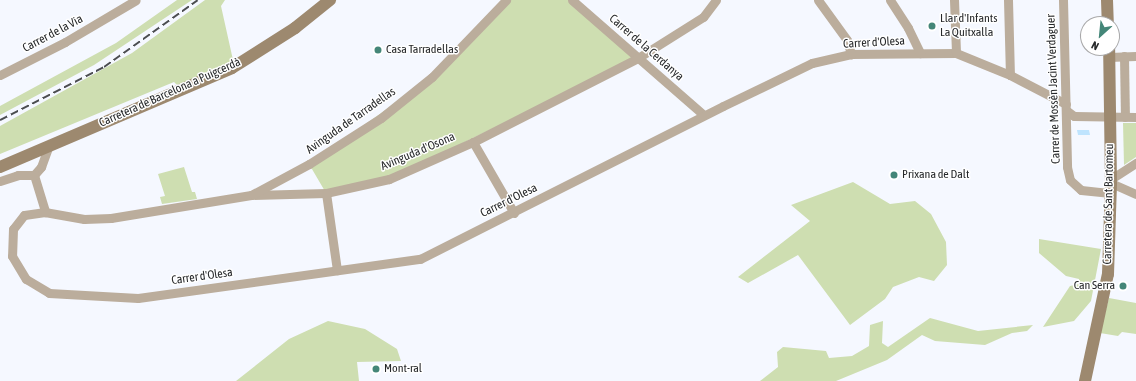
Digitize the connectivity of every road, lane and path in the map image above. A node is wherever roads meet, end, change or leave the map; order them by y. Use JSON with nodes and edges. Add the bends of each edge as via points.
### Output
{"nodes":[{"id":1,"x":136,"y":0,"type":"edge"},
{"id":2,"x":330,"y":0,"type":"edge"},
{"id":3,"x":506,"y":0,"type":"edge"},
{"id":4,"x":572,"y":0,"type":"edge"},
{"id":5,"x":716,"y":0,"type":"edge"},
{"id":6,"x":818,"y":0,"type":"edge"},
{"id":7,"x":890,"y":0,"type":"edge"},
{"id":8,"x":954,"y":0,"type":"edge"},
{"id":9,"x":1008,"y":0,"type":"edge"},
{"id":10,"x":1063,"y":0,"type":"edge"},
{"id":11,"x":1107,"y":0,"type":"edge"},
{"id":12,"x":1108,"y":16,"type":"edge"},
{"id":13,"x":956,"y":53,"type":"junction"},
{"id":14,"x":851,"y":54,"type":"junction"},
{"id":15,"x":920,"y":54,"type":"junction"},
{"id":16,"x":1120,"y":55,"type":"edge"},
{"id":17,"x":1109,"y":56,"type":"edge"},
{"id":18,"x":1124,"y":56,"type":"junction"},
{"id":19,"x":1136,"y":56,"type":"edge"},
{"id":20,"x":638,"y":58,"type":"junction"},
{"id":21,"x":0,"y":75,"type":"edge"},
{"id":22,"x":1010,"y":75,"type":"junction"},
{"id":23,"x":1066,"y":107,"type":"junction"},
{"id":24,"x":704,"y":115,"type":"junction"},
{"id":25,"x":1110,"y":117,"type":"junction"},
{"id":26,"x":1125,"y":117,"type":"junction"},
{"id":27,"x":1136,"y":117,"type":"edge"},
{"id":28,"x":473,"y":142,"type":"junction"},
{"id":29,"x":48,"y":148,"type":"junction"},
{"id":30,"x":1136,"y":163,"type":"edge"},
{"id":31,"x":0,"y":167,"type":"edge"},
{"id":32,"x":34,"y":175,"type":"junction"},
{"id":33,"x":0,"y":181,"type":"edge"},
{"id":34,"x":1111,"y":185,"type":"junction"},
{"id":35,"x":326,"y":193,"type":"junction"},
{"id":36,"x":1136,"y":194,"type":"edge"},
{"id":37,"x":251,"y":195,"type":"junction"},
{"id":38,"x":45,"y":212,"type":"junction"},
{"id":39,"x":514,"y":212,"type":"junction"},
{"id":40,"x":337,"y":270,"type":"junction"},
{"id":41,"x":1085,"y":381,"type":"edge"}],
"edges":[{"from":1,"to":21,"type":"street","name":"Carrer de la Via","via":[[65,42]]},
{"from":2,"to":29,"type":"street","name":"Carretera de Barcelona a Puigcerdà","via":[[295,28],[232,68]]},
{"from":3,"to":37,"type":"street","name":"Avinguda de Tarradellas","via":[[432,77],[381,118],[296,172]]},
{"from":4,"to":20,"type":"street","name":"Carrer de la Cerdanya"},
{"from":5,"to":20,"type":"street","name":"Avinguda d'Osona","via":[[703,17]]},
{"from":6,"to":14,"type":"street","via":[[847,40]]},
{"from":7,"to":15,"type":"street","via":[[908,28]]},
{"from":8,"to":13,"type":"street"},
{"from":9,"to":22,"type":"street"},
{"from":10,"to":23,"type":"street","name":"Carrer de Mossèn Jacint Verdaguer"},
{"from":11,"to":12,"type":"street"},
{"from":13,"to":15,"type":"street","name":"Carrer d'Olesa"},
{"from":13,"to":22,"type":"street","name":"Carrer d'Olesa"},
{"from":14,"to":15,"type":"street","name":"Carrer d'Olesa"},
{"from":14,"to":24,"type":"street","name":"Carrer d'Olesa","via":[[812,63]]},
{"from":16,"to":18,"type":"street"},
{"from":17,"to":25,"type":"street","name":"Carretera de Sant Bartomeu"},
{"from":18,"to":19,"type":"street"},
{"from":18,"to":26,"type":"street"},
{"from":20,"to":24,"type":"street","name":"Carrer de la Cerdanya"},
{"from":20,"to":28,"type":"street","name":"Avinguda d'Osona"},
{"from":22,"to":23,"type":"street","name":"Carrer d'Olesa"},
{"from":23,"to":25,"type":"street","name":"Carrer d'Olesa","via":[[1074,116]]},
{"from":23,"to":34,"type":"street","name":"Carrer de Mossèn Jacint Verdaguer","via":[[1067,167],[1070,180],[1081,190]]},
{"from":24,"to":39,"type":"street","name":"Carrer d'Olesa"},
{"from":25,"to":26,"type":"street","name":"Carrer d'Olesa"},
{"from":25,"to":34,"type":"street","name":"Carretera de Sant Bartomeu"},
{"from":26,"to":27,"type":"street","name":"Carrer d'Olesa"},
{"from":28,"to":35,"type":"street","name":"Avinguda d'Osona","via":[[389,179]]},
{"from":28,"to":39,"type":"street"},
{"from":29,"to":31,"type":"street","name":"Carretera de Barcelona a Puigcerdà"},
{"from":29,"to":32,"type":"street","via":[[41,167]]},
{"from":30,"to":34,"type":"street"},
{"from":32,"to":33,"type":"street","via":[[18,175]]},
{"from":32,"to":38,"type":"street"},
{"from":34,"to":36,"type":"street","name":"Carrer de Mossèn Jacint Verdaguer"},
{"from":34,"to":41,"type":"street","name":"Carretera de Sant Bartomeu","via":[[1108,274]]},
{"from":35,"to":37,"type":"street","name":"Avinguda d'Osona"},
{"from":35,"to":40,"type":"street"},
{"from":37,"to":38,"type":"street","name":"Avinguda d'Osona","via":[[111,218],[84,220]]},
{"from":38,"to":40,"type":"street","name":"Carrer d'Olesa","via":[[24,215],[13,229],[12,256],[26,279],[49,293],[138,298]]},
{"from":39,"to":40,"type":"street","name":"Carrer d'Olesa","via":[[420,259]]}]}
